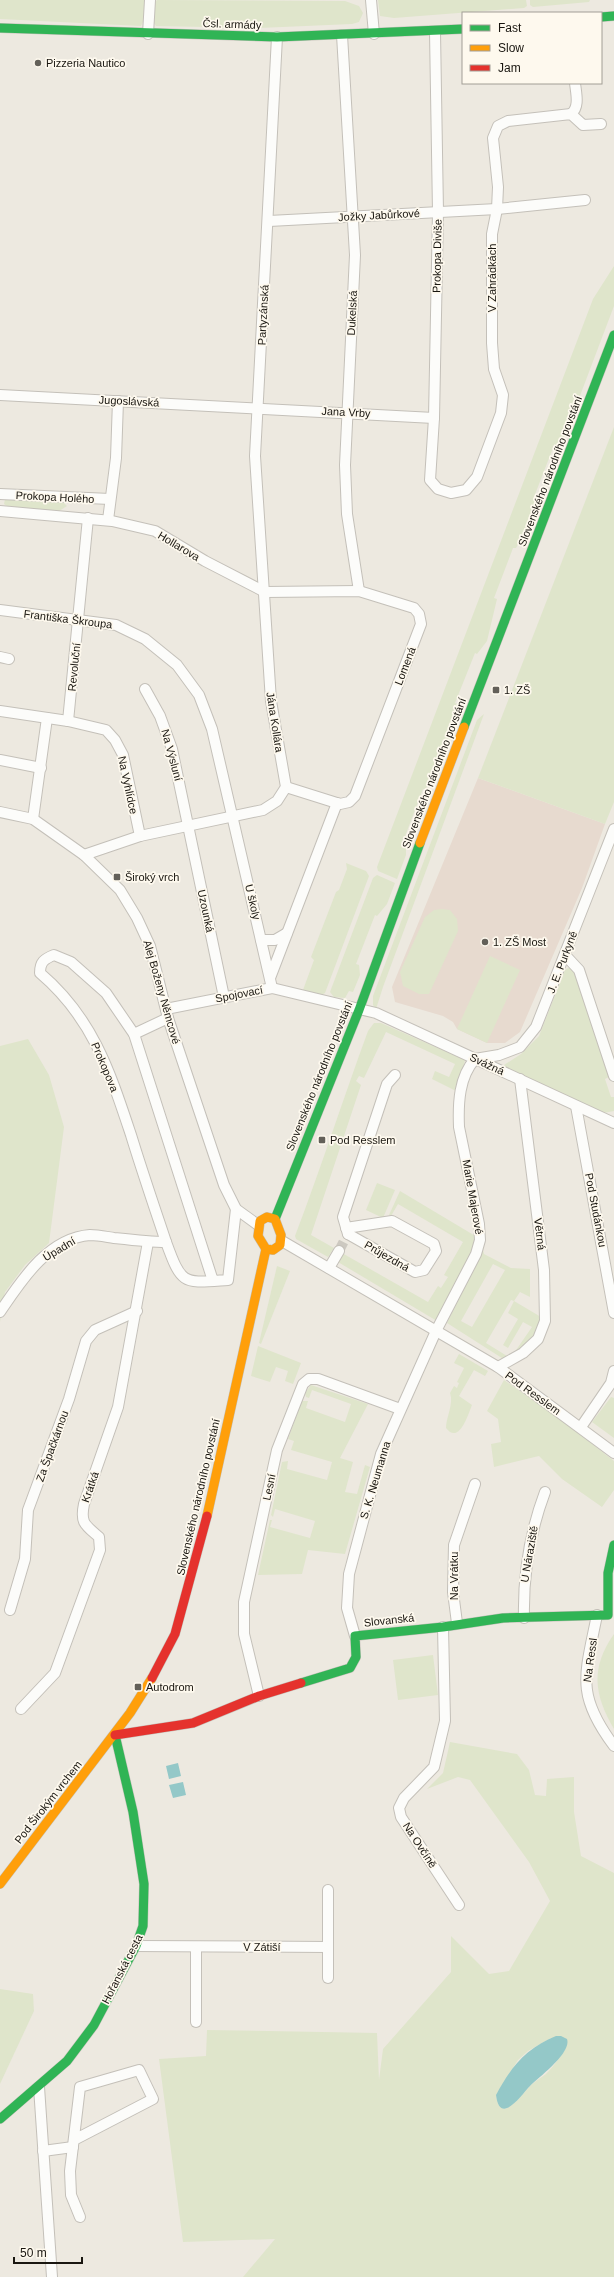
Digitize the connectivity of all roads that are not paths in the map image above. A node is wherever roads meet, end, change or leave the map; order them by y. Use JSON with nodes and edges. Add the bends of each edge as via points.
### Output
{"nodes":[{"id":1,"x":150,"y":0,"type":"edge"},
{"id":2,"x":371,"y":0,"type":"edge"},
{"id":3,"x":614,"y":16,"type":"edge"},
{"id":4,"x":602,"y":17,"type":"edge"},
{"id":5,"x":0,"y":28,"type":"edge"},
{"id":6,"x":462,"y":29,"type":"edge"},
{"id":7,"x":435,"y":32,"type":"junction"},
{"id":8,"x":148,"y":34,"type":"junction"},
{"id":9,"x":374,"y":34,"type":"junction"},
{"id":10,"x":342,"y":35,"type":"junction"},
{"id":11,"x":277,"y":37,"type":"junction"},
{"id":12,"x":575,"y":84,"type":"edge"},
{"id":13,"x":571,"y":114,"type":"junction"},
{"id":14,"x":601,"y":124,"type":"dead end"},
{"id":15,"x":584,"y":200,"type":"dead end"},
{"id":16,"x":497,"y":209,"type":"junction"},
{"id":17,"x":438,"y":212,"type":"junction"},
{"id":18,"x":354,"y":217,"type":"junction"},
{"id":19,"x":269,"y":221,"type":"junction"},
{"id":20,"x":614,"y":335,"type":"edge"},
{"id":21,"x":0,"y":395,"type":"edge"},
{"id":22,"x":118,"y":401,"type":"junction"},
{"id":23,"x":258,"y":407,"type":"junction"},
{"id":24,"x":348,"y":412,"type":"junction"},
{"id":25,"x":434,"y":418,"type":"junction"},
{"id":26,"x":430,"y":480,"type":"joint"},
{"id":27,"x":1,"y":496,"type":"edge"},
{"id":28,"x":110,"y":499,"type":"junction"},
{"id":29,"x":0,"y":511,"type":"edge"},
{"id":30,"x":88,"y":518,"type":"junction"},
{"id":31,"x":108,"y":520,"type":"junction"},
{"id":32,"x":359,"y":591,"type":"junction"},
{"id":33,"x":265,"y":592,"type":"junction"},
{"id":34,"x":0,"y":610,"type":"edge"},
{"id":35,"x":79,"y":621,"type":"junction"},
{"id":36,"x":145,"y":689,"type":"dead end"},
{"id":37,"x":0,"y":711,"type":"edge"},
{"id":38,"x":47,"y":718,"type":"junction"},
{"id":39,"x":68,"y":721,"type":"junction"},
{"id":40,"x":0,"y":760,"type":"edge"},
{"id":41,"x":41,"y":768,"type":"junction"},
{"id":42,"x":286,"y":787,"type":"junction"},
{"id":43,"x":337,"y":803,"type":"junction"},
{"id":44,"x":0,"y":812,"type":"edge"},
{"id":45,"x":233,"y":816,"type":"junction"},
{"id":46,"x":32,"y":819,"type":"junction"},
{"id":47,"x":188,"y":825,"type":"junction"},
{"id":48,"x":614,"y":829,"type":"edge"},
{"id":49,"x":140,"y":836,"type":"junction"},
{"id":50,"x":84,"y":855,"type":"junction"},
{"id":51,"x":287,"y":933,"type":"junction"},
{"id":52,"x":261,"y":940,"type":"junction"},
{"id":53,"x":565,"y":955,"type":"junction"},
{"id":54,"x":271,"y":983,"type":"junction"},
{"id":55,"x":224,"y":996,"type":"junction"},
{"id":56,"x":359,"y":1010,"type":"junction"},
{"id":57,"x":167,"y":1013,"type":"junction"},
{"id":58,"x":134,"y":1034,"type":"junction"},
{"id":59,"x":475,"y":1059,"type":"junction"},
{"id":60,"x":395,"y":1075,"type":"dead end"},
{"id":61,"x":614,"y":1076,"type":"edge"},
{"id":62,"x":520,"y":1079,"type":"junction"},
{"id":63,"x":576,"y":1106,"type":"junction"},
{"id":64,"x":614,"y":1123,"type":"edge"},
{"id":65,"x":236,"y":1209,"type":"junction"},
{"id":66,"x":275,"y":1219,"type":"junction"},
{"id":67,"x":258,"y":1225,"type":"junction"},
{"id":68,"x":346,"y":1234,"type":"junction"},
{"id":69,"x":282,"y":1241,"type":"junction"},
{"id":70,"x":148,"y":1242,"type":"junction"},
{"id":71,"x":166,"y":1242,"type":"junction"},
{"id":72,"x":266,"y":1249,"type":"junction"},
{"id":73,"x":339,"y":1251,"type":"tunnel mouth"},
{"id":74,"x":329,"y":1268,"type":"junction"},
{"id":75,"x":213,"y":1281,"type":"junction"},
{"id":76,"x":137,"y":1311,"type":"junction"},
{"id":77,"x":0,"y":1312,"type":"edge"},
{"id":78,"x":614,"y":1313,"type":"edge"},
{"id":79,"x":436,"y":1331,"type":"junction"},
{"id":80,"x":498,"y":1367,"type":"junction"},
{"id":81,"x":614,"y":1371,"type":"edge"},
{"id":82,"x":400,"y":1409,"type":"junction"},
{"id":83,"x":581,"y":1427,"type":"junction"},
{"id":84,"x":614,"y":1453,"type":"edge"},
{"id":85,"x":475,"y":1484,"type":"dead end"},
{"id":86,"x":545,"y":1492,"type":"dead end"},
{"id":87,"x":614,"y":1545,"type":"edge"},
{"id":88,"x":10,"y":1610,"type":"dead end"},
{"id":89,"x":597,"y":1615,"type":"junction"},
{"id":90,"x":524,"y":1618,"type":"junction"},
{"id":91,"x":457,"y":1623,"type":"junction"},
{"id":92,"x":442,"y":1627,"type":"junction"},
{"id":93,"x":354,"y":1636,"type":"junction"},
{"id":94,"x":259,"y":1696,"type":"junction"},
{"id":95,"x":21,"y":1709,"type":"dead end"},
{"id":96,"x":115,"y":1735,"type":"junction"},
{"id":97,"x":614,"y":1746,"type":"edge"},
{"id":98,"x":0,"y":1884,"type":"edge"},
{"id":99,"x":328,"y":1890,"type":"dead end"},
{"id":100,"x":459,"y":1905,"type":"dead end"},
{"id":101,"x":136,"y":1946,"type":"junction"},
{"id":102,"x":196,"y":1947,"type":"junction"},
{"id":103,"x":328,"y":1947,"type":"junction"},
{"id":104,"x":328,"y":1978,"type":"dead end"},
{"id":105,"x":196,"y":2022,"type":"dead end"},
{"id":106,"x":39,"y":2087,"type":"junction"},
{"id":107,"x":0,"y":2118,"type":"edge"},
{"id":108,"x":73,"y":2143,"type":"junction"},
{"id":109,"x":43,"y":2151,"type":"junction"},
{"id":110,"x":80,"y":2218,"type":"dead end"},
{"id":111,"x":52,"y":2277,"type":"edge"}],
"edges":[{"from":1,"to":8,"type":"street"},
{"from":2,"to":9,"type":"street"},
{"from":3,"to":4,"type":"street"},
{"from":5,"to":8,"type":"street","name":"Čsl. armády"},
{"from":6,"to":7,"type":"street","name":"Čsl. armády"},
{"from":7,"to":9,"type":"street","name":"Čsl. armády"},
{"from":7,"to":17,"type":"street","name":"Prokopa Diviše"},
{"from":8,"to":11,"type":"street","name":"Čsl. armády"},
{"from":9,"to":10,"type":"street","name":"Čsl. armády"},
{"from":10,"to":11,"type":"street","name":"Čsl. armády"},
{"from":10,"to":18,"type":"street","name":"Dukelská"},
{"from":11,"to":19,"type":"street","name":"Partyzánská"},
{"from":12,"to":13,"type":"street","via":[[577,104]]},
{"from":13,"to":14,"type":"street","via":[[583,125]]},
{"from":13,"to":16,"type":"street","name":"V Zahrádkách","via":[[508,121],[498,126],[493,138],[498,187]]},
{"from":15,"to":16,"type":"street","name":"Jožky Jabůrkové"},
{"from":16,"to":17,"type":"street","name":"Jožky Jabůrkové"},
{"from":16,"to":26,"type":"street","name":"V Zahrádkách","via":[[492,234],[492,343],[494,369],[502,395],[501,413],[477,477],[466,490],[451,493],[438,489]]},
{"from":17,"to":18,"type":"street","name":"Jožky Jabůrkové"},
{"from":17,"to":25,"type":"street","name":"Prokopa Diviše"},
{"from":18,"to":19,"type":"street","name":"Jožky Jabůrkové"},
{"from":18,"to":24,"type":"street","name":"Dukelská","via":[[355,255]]},
{"from":19,"to":23,"type":"street","name":"Partyzánská"},
{"from":20,"to":56,"type":"street","name":"Slovenského národního povstání","via":[[454,751]]},
{"from":21,"to":22,"type":"street","name":"Jugoslávská"},
{"from":22,"to":23,"type":"street","name":"Jugoslávská"},
{"from":22,"to":28,"type":"street","name":"Prokopa Holého","via":[[116,458]]},
{"from":23,"to":24,"type":"street","name":"Jana Vrby"},
{"from":23,"to":33,"type":"street","name":"Partyzánská","via":[[255,456]]},
{"from":24,"to":25,"type":"street","name":"Jana Vrby"},
{"from":24,"to":32,"type":"street","name":"Dukelská","via":[[345,465],[347,514]]},
{"from":25,"to":26,"type":"street","name":"Prokopa Diviše"},
{"from":27,"to":28,"type":"street","name":"Prokopa Holého"},
{"from":28,"to":31,"type":"street","name":"Prokopa Holého"},
{"from":29,"to":30,"type":"street","name":"Prokopa Holého"},
{"from":30,"to":31,"type":"street","name":"Hollarova"},
{"from":30,"to":35,"type":"street","name":"Revoluční"},
{"from":31,"to":33,"type":"street","name":"Hollarova","via":[[155,531]]},
{"from":32,"to":33,"type":"street","name":"Lomená"},
{"from":32,"to":43,"type":"street","name":"Lomená","via":[[414,608],[420,614],[421,624],[355,796],[349,802]]},
{"from":33,"to":42,"type":"street","name":"Jána Kollára","via":[[271,701]]},
{"from":34,"to":35,"type":"street","name":"Františka Škroupa"},
{"from":35,"to":39,"type":"street","name":"Revoluční"},
{"from":35,"to":45,"type":"street","name":"Františka Škroupa","via":[[116,625],[145,639],[177,665],[199,695],[212,729]]},
{"from":36,"to":47,"type":"street","name":"Na Výsluní","via":[[160,716],[172,749]]},
{"from":37,"to":38,"type":"street","name":"Na Vyhlídce"},
{"from":38,"to":39,"type":"street","name":"Na Vyhlídce"},
{"from":38,"to":41,"type":"street"},
{"from":39,"to":49,"type":"street","name":"Na Vyhlídce","via":[[106,730],[116,740],[123,755]]},
{"from":40,"to":41,"type":"street"},
{"from":41,"to":46,"type":"street"},
{"from":42,"to":43,"type":"street"},
{"from":42,"to":45,"type":"street","via":[[277,801],[263,810]]},
{"from":43,"to":51,"type":"street"},
{"from":44,"to":46,"type":"street","name":"Alej Boženy Němcové"},
{"from":45,"to":47,"type":"street"},
{"from":45,"to":52,"type":"street","name":"U školy"},
{"from":46,"to":50,"type":"street","name":"Alej Boženy Němcové"},
{"from":47,"to":49,"type":"street"},
{"from":47,"to":55,"type":"street","name":"Uzounká"},
{"from":48,"to":53,"type":"street","name":"J. E. Purkyně"},
{"from":49,"to":50,"type":"street"},
{"from":50,"to":57,"type":"street","name":"Alej Boženy Němcové","via":[[120,890],[137,918],[150,946]]},
{"from":51,"to":52,"type":"street","via":[[275,940]]},
{"from":51,"to":54,"type":"street"},
{"from":52,"to":54,"type":"street","name":"U školy"},
{"from":53,"to":59,"type":"street","name":"J. E. Purkyně","via":[[536,1027],[520,1047],[499,1055]]},
{"from":53,"to":61,"type":"street","via":[[579,970]]},
{"from":54,"to":55,"type":"street","name":"Spojovací"},
{"from":54,"to":56,"type":"street","name":"Spojovací"},
{"from":55,"to":57,"type":"street","name":"Spojovací"},
{"from":56,"to":59,"type":"street","name":"Svážná","via":[[376,1014]]},
{"from":56,"to":66,"type":"street","name":"Slovenského národního povstání"},
{"from":57,"to":58,"type":"street"},
{"from":57,"to":65,"type":"street","name":"Alej Boženy Němcové","via":[[209,1143],[224,1185]]},
{"from":58,"to":71,"type":"street","name":"Prokopova","via":[[106,993],[71,962],[54,955],[45,959],[40,966],[40,973],[57,988],[91,1034],[108,1067]]},
{"from":58,"to":75,"type":"street","name":"Prokopova"},
{"from":59,"to":62,"type":"street","name":"Svážná"},
{"from":59,"to":79,"type":"street","name":"Marie Majerové","via":[[466,1068],[458,1111],[480,1240],[476,1254]]},
{"from":60,"to":68,"type":"street","via":[[387,1084],[343,1217]]},
{"from":62,"to":63,"type":"street","name":"Svážná"},
{"from":62,"to":80,"type":"street","name":"Větrná","via":[[544,1270],[545,1321],[538,1339],[523,1354]]},
{"from":63,"to":64,"type":"street","name":"Svážná"},
{"from":63,"to":78,"type":"street","name":"Pod Studánkou"},
{"from":65,"to":67,"type":"street","name":"Alej Boženy Němcové"},
{"from":65,"to":75,"type":"street","name":"Prokopova","via":[[228,1280]]},
{"from":66,"to":67,"type":"street","via":[[267,1217]]},
{"from":66,"to":69,"type":"street","via":[[281,1230]]},
{"from":67,"to":72,"type":"street","via":[[258,1236]]},
{"from":68,"to":68,"type":"street","name":"Průjezdná","via":[[415,1272],[424,1270],[436,1251],[434,1244],[392,1221]]},
{"from":69,"to":72,"type":"street","via":[[278,1248],[272,1251]]},
{"from":69,"to":74,"type":"street","name":"Pod Resslem"},
{"from":70,"to":71,"type":"street","name":"Úpadní"},
{"from":70,"to":76,"type":"street","name":"Krátká"},
{"from":70,"to":77,"type":"street","name":"Úpadní","via":[[90,1235],[72,1239],[47,1254],[27,1272]]},
{"from":71,"to":75,"type":"street","name":"Prokopova","via":[[176,1268],[184,1279],[192,1282]]},
{"from":72,"to":96,"type":"street","name":"Slovenského národního povstání","via":[[200,1545],[181,1618],[152,1680]]},
{"from":73,"to":74,"type":"street"},
{"from":74,"to":79,"type":"street","name":"Pod Resslem"},
{"from":76,"to":88,"type":"street","name":"Za Špačkárnou","via":[[95,1330],[86,1341],[69,1399],[28,1510],[25,1559]]},
{"from":76,"to":95,"type":"street","name":"Krátká","via":[[118,1407],[81,1516],[85,1524],[99,1537],[100,1550],[55,1673]]},
{"from":79,"to":80,"type":"street","name":"Pod Resslem"},
{"from":79,"to":82,"type":"street","name":"S. K. Neumanna"},
{"from":80,"to":83,"type":"street","name":"Pod Resslem"},
{"from":81,"to":83,"type":"street","via":[[611,1383]]},
{"from":82,"to":93,"type":"street","name":"S. K. Neumanna","via":[[381,1454],[349,1574],[347,1608]]},
{"from":82,"to":94,"type":"street","name":"Lesní","via":[[318,1379],[309,1379],[303,1384],[277,1450],[244,1602],[244,1634]]},
{"from":83,"to":84,"type":"street","name":"Pod Resslem"},
{"from":85,"to":91,"type":"street","name":"Na Vrátku","via":[[454,1545],[453,1592]]},
{"from":86,"to":90,"type":"street","name":"U Náraziště","via":[[537,1513],[523,1584]]},
{"from":87,"to":89,"type":"street","name":"Slovanská","via":[[608,1573],[608,1615]]},
{"from":89,"to":90,"type":"street","name":"Slovanská"},
{"from":89,"to":97,"type":"street","name":"Na Ressl","via":[[585,1682],[589,1704],[600,1728]]},
{"from":90,"to":91,"type":"street","name":"Slovanská"},
{"from":91,"to":92,"type":"street","name":"Slovanská"},
{"from":92,"to":93,"type":"street","name":"Slovanská"},
{"from":92,"to":100,"type":"street","name":"Na Ovčíně","via":[[445,1721],[434,1767],[404,1798],[399,1808],[401,1817]]},
{"from":93,"to":94,"type":"street","name":"Slovanská","via":[[356,1657],[350,1668]]},
{"from":94,"to":96,"type":"street","name":"Slovanská","via":[[192,1723]]},
{"from":96,"to":98,"type":"street","name":"Pod Širokým vrchem"},
{"from":96,"to":101,"type":"street","name":"Hořanská cesta","via":[[133,1812],[144,1884],[143,1926]]},
{"from":99,"to":103,"type":"street"},
{"from":101,"to":102,"type":"street","name":"V Zátiší"},
{"from":101,"to":106,"type":"street","name":"Hořanská cesta","via":[[94,2025],[67,2062]]},
{"from":102,"to":103,"type":"street","name":"V Zátiší"},
{"from":102,"to":105,"type":"street"},
{"from":103,"to":104,"type":"street"},
{"from":106,"to":107,"type":"street","name":"Hořanská cesta"},
{"from":106,"to":109,"type":"street"},
{"from":108,"to":108,"type":"street","via":[[80,2087],[139,2070],[153,2099]]},
{"from":108,"to":109,"type":"street"},
{"from":108,"to":110,"type":"street","via":[[71,2195]]},
{"from":109,"to":111,"type":"street"}]}
